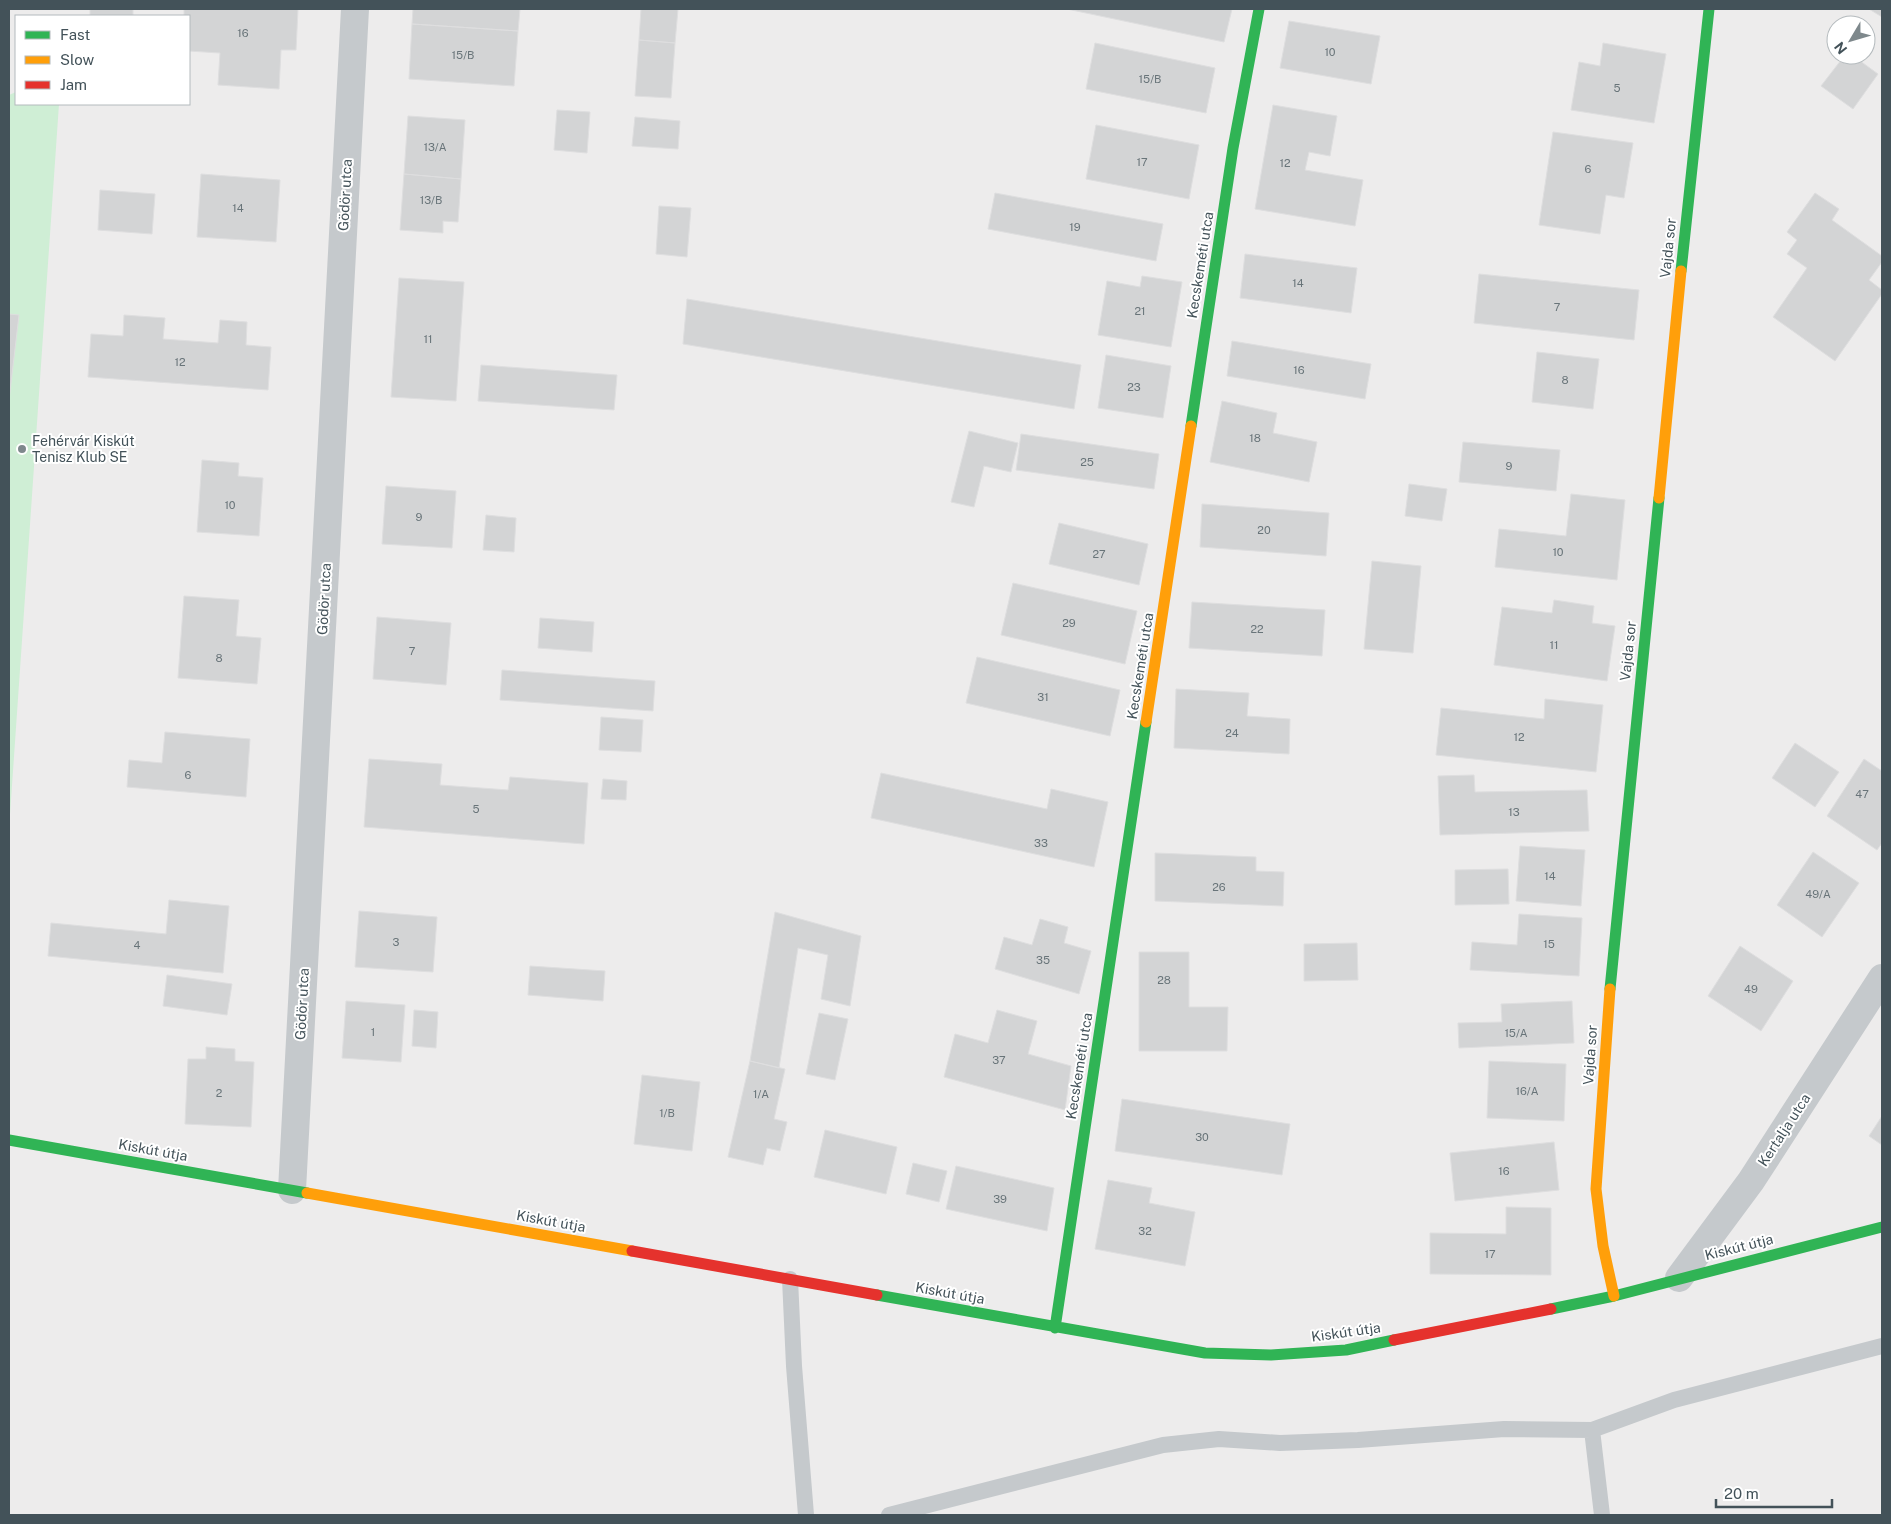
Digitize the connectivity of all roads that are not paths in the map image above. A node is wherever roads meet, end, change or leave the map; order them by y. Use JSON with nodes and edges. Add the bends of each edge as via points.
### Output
{"nodes":[{"id":1,"x":354,"y":9,"type":"edge"},
{"id":2,"x":1258,"y":9,"type":"edge"},
{"id":3,"x":1710,"y":9,"type":"edge"},
{"id":4,"x":1882,"y":978,"type":"edge"},
{"id":5,"x":9,"y":1140,"type":"edge"},
{"id":6,"x":292,"y":1190,"type":"junction"},
{"id":7,"x":1882,"y":1227,"type":"edge"},
{"id":8,"x":1679,"y":1278,"type":"junction"},
{"id":9,"x":790,"y":1279,"type":"junction"},
{"id":10,"x":1614,"y":1296,"type":"junction"},
{"id":11,"x":1054,"y":1328,"type":"junction"},
{"id":12,"x":1882,"y":1346,"type":"edge"},
{"id":13,"x":1592,"y":1430,"type":"junction"},
{"id":14,"x":806,"y":1515,"type":"edge"},
{"id":15,"x":889,"y":1515,"type":"edge"},
{"id":16,"x":1602,"y":1515,"type":"edge"}],
"edges":[{"from":1,"to":6,"type":"street","name":"Gödör utca"},
{"from":2,"to":11,"type":"street","name":"Kecskeméti utca","via":[[1233,148]]},
{"from":3,"to":10,"type":"street","name":"Vajda sor","via":[[1609,1002],[1596,1189],[1602,1246]]},
{"from":4,"to":8,"type":"street","name":"Kertalja utca","via":[[1751,1181]]},
{"from":5,"to":6,"type":"street","name":"Kiskút útja"},
{"from":6,"to":9,"type":"street","name":"Kiskút útja"},
{"from":7,"to":8,"type":"street","name":"Kiskút útja"},
{"from":8,"to":10,"type":"street","name":"Kiskút útja"},
{"from":9,"to":11,"type":"street","name":"Kiskút útja"},
{"from":9,"to":14,"type":"lane"},
{"from":10,"to":11,"type":"street","name":"Kiskút útja","via":[[1346,1350],[1280,1354],[1206,1353]]},
{"from":12,"to":13,"type":"lane","via":[[1674,1400]]},
{"from":13,"to":15,"type":"lane","via":[[1504,1429],[1358,1440],[1280,1443],[1219,1440],[1163,1445]]},
{"from":13,"to":16,"type":"lane"}]}
